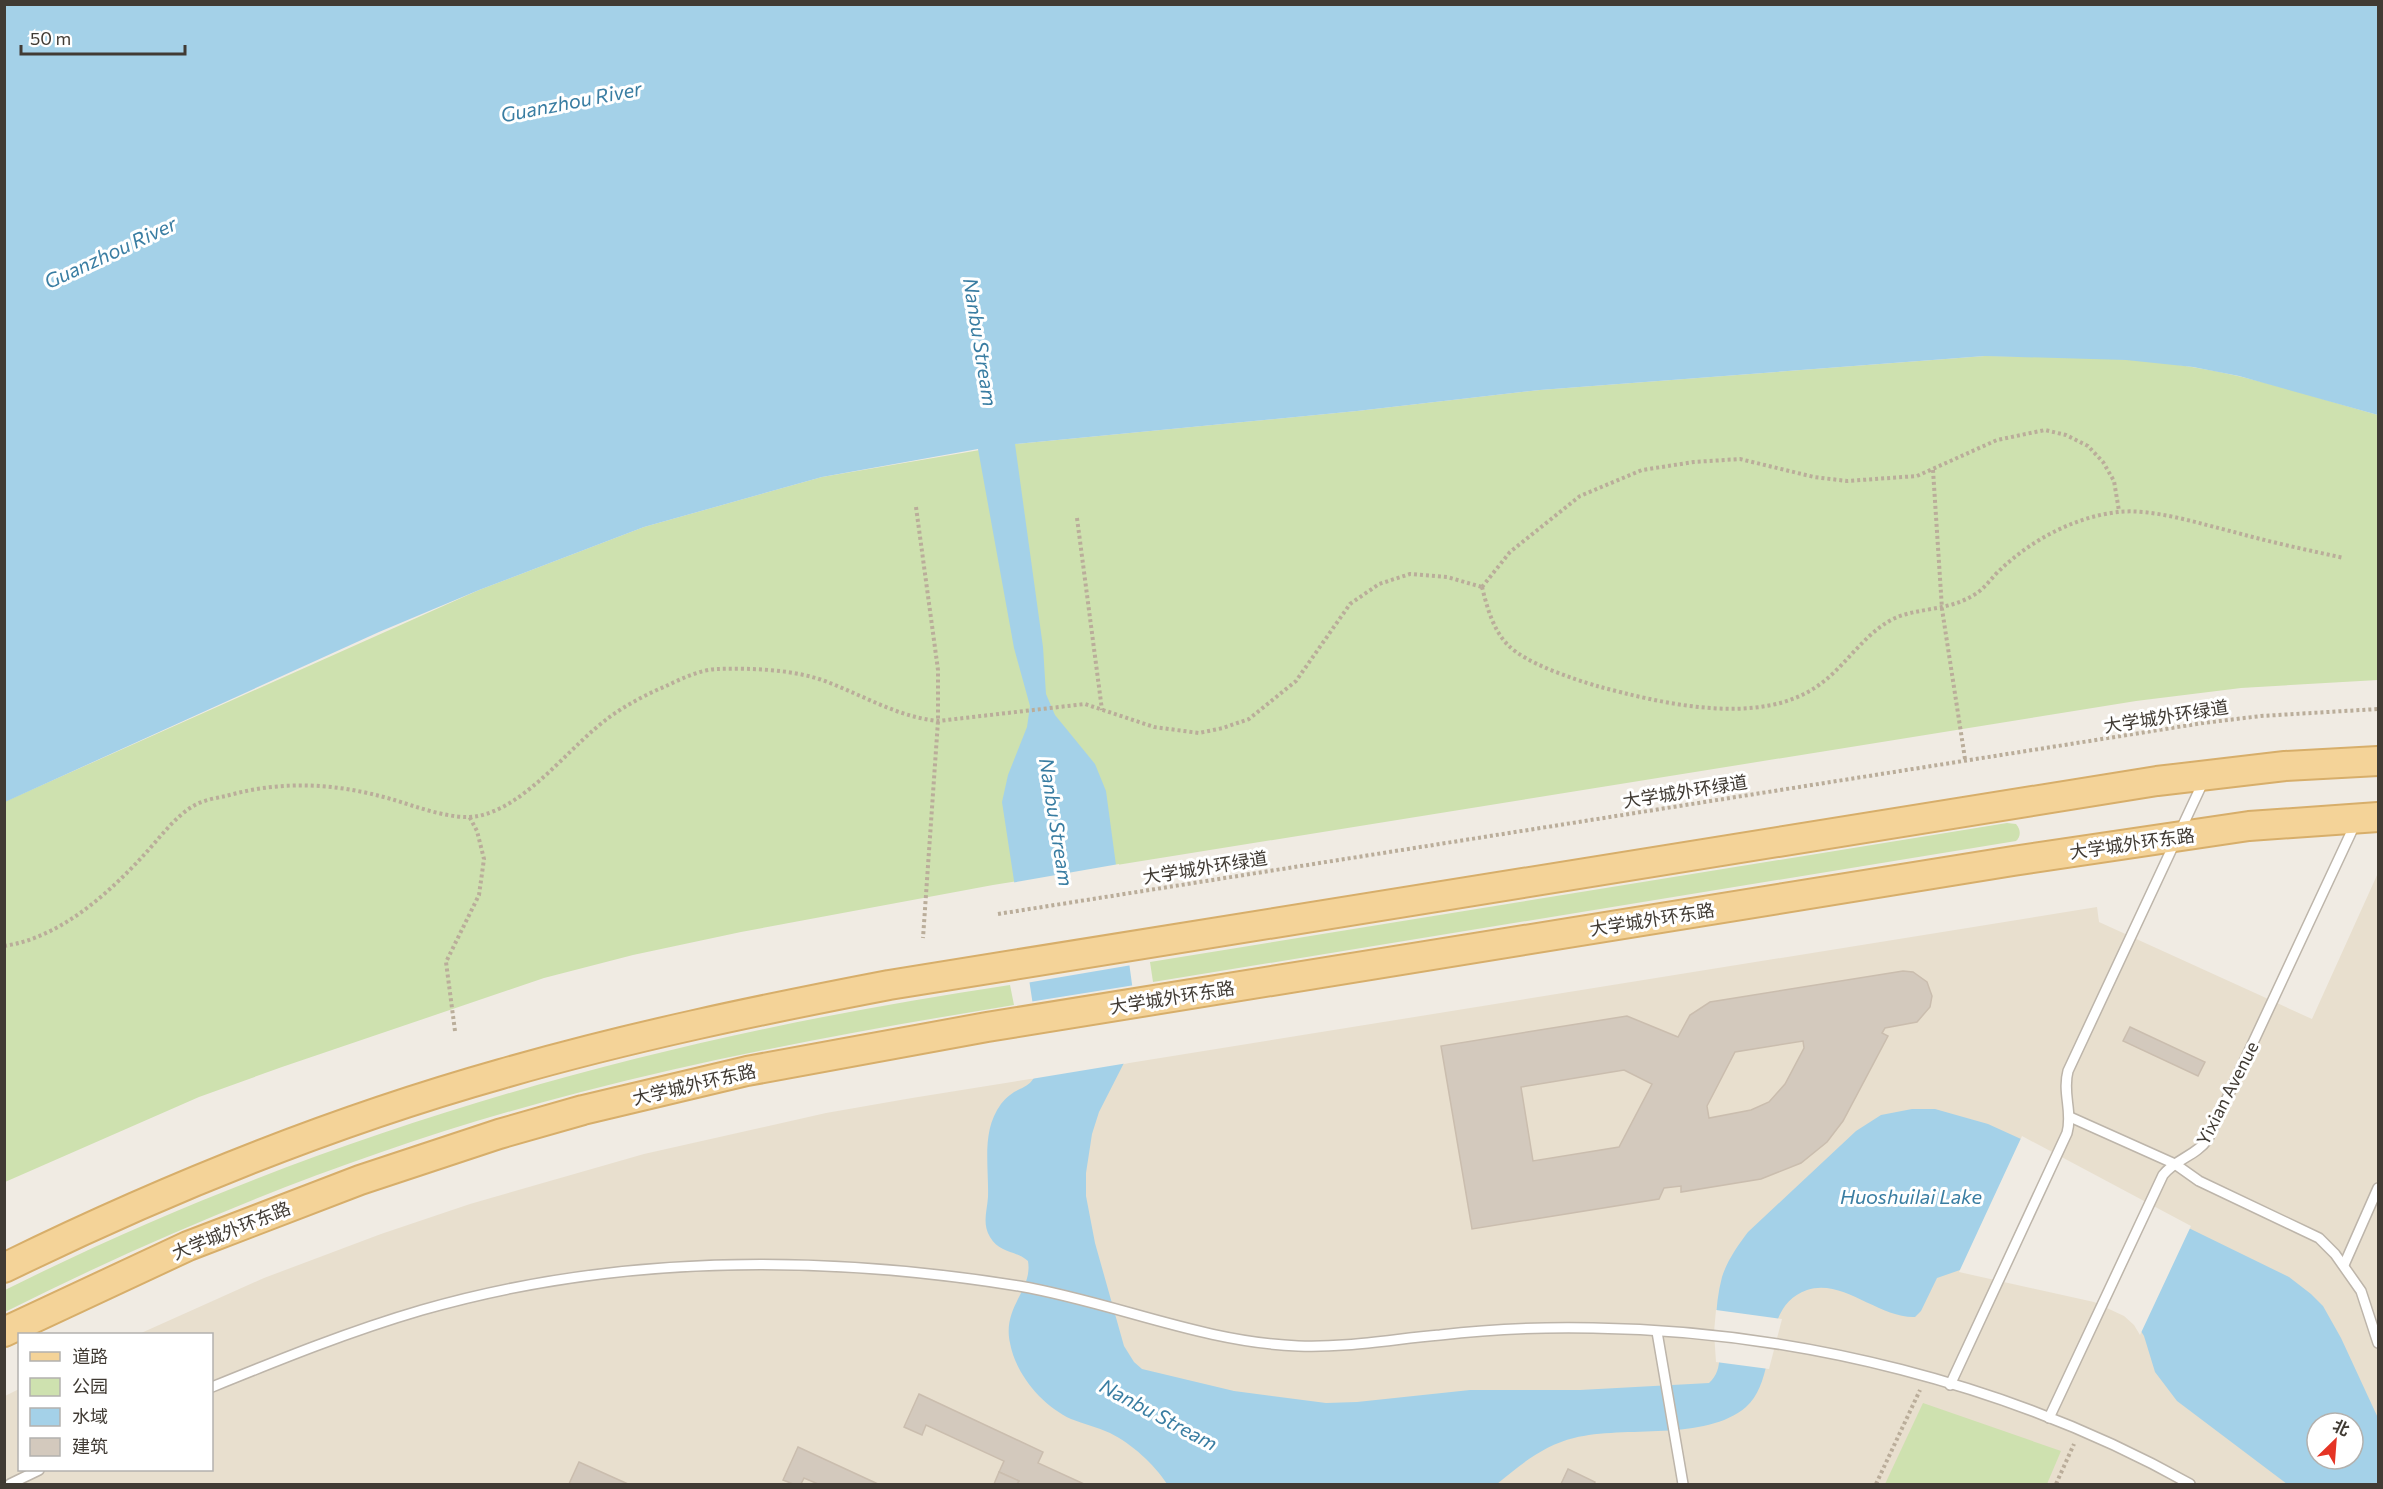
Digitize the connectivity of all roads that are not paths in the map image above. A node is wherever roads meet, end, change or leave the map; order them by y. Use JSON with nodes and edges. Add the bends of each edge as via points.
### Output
{"nodes":[{"id":1,"x":2379,"y":761,"type":"edge"},
{"id":2,"x":2206,"y":775,"type":"junction"},
{"id":3,"x":2369,"y":817,"type":"edge"},
{"id":4,"x":2178,"y":836,"type":"junction"},
{"id":5,"x":2070,"y":1118,"type":"junction"},
{"id":6,"x":2175,"y":1164,"type":"junction"},
{"id":7,"x":2379,"y":1188,"type":"edge"},
{"id":8,"x":2344,"y":1265,"type":"junction"},
{"id":9,"x":4,"y":1268,"type":"edge"},
{"id":10,"x":4,"y":1332,"type":"edge"},
{"id":11,"x":1657,"y":1332,"type":"junction"},
{"id":12,"x":2379,"y":1343,"type":"edge"},
{"id":13,"x":1950,"y":1385,"type":"junction"},
{"id":14,"x":213,"y":1387,"type":"edge"},
{"id":15,"x":2049,"y":1418,"type":"junction"},
{"id":16,"x":37,"y":1471,"type":"edge"},
{"id":17,"x":10,"y":1485,"type":"edge"},
{"id":18,"x":1683,"y":1485,"type":"edge"},
{"id":19,"x":2190,"y":1485,"type":"edge"}],
"edges":[{"from":1,"to":2,"type":"main road"},
{"from":2,"to":4,"type":"lane"},
{"from":2,"to":9,"type":"main road","via":[[2015,802],[890,985],[716,1019],[500,1074],[415,1100],[188,1184]]},
{"from":3,"to":4,"type":"main road","name":"大学城外环东路"},
{"from":3,"to":6,"type":"lane","name":"Yixian Avenue","via":[[2208,1139],[2195,1153]]},
{"from":4,"to":5,"type":"lane","via":[[2068,1071],[2064,1088]]},
{"from":4,"to":10,"type":"main road","name":"大学城外环东路","via":[[1156,1000],[747,1071],[583,1110],[360,1180],[188,1246]]},
{"from":5,"to":6,"type":"lane"},
{"from":5,"to":13,"type":"lane","via":[[2067,1133]]},
{"from":6,"to":8,"type":"lane","via":[[2199,1181],[2319,1238]]},
{"from":6,"to":15,"type":"lane","name":"Yixian Avenue","via":[[2163,1175],[2152,1197]]},
{"from":7,"to":8,"type":"lane"},
{"from":8,"to":12,"type":"lane","via":[[2361,1291]]},
{"from":11,"to":13,"type":"lane","via":[[1779,1345]]},
{"from":11,"to":14,"type":"lane","via":[[1595,1328],[1510,1330],[1301,1346],[1202,1333],[1023,1287],[916,1271],[801,1263],[682,1265],[486,1294],[426,1309],[369,1326]]},
{"from":11,"to":18,"type":"lane"},
{"from":13,"to":15,"type":"lane"},
{"from":15,"to":19,"type":"lane"},
{"from":16,"to":17,"type":"lane"}]}
